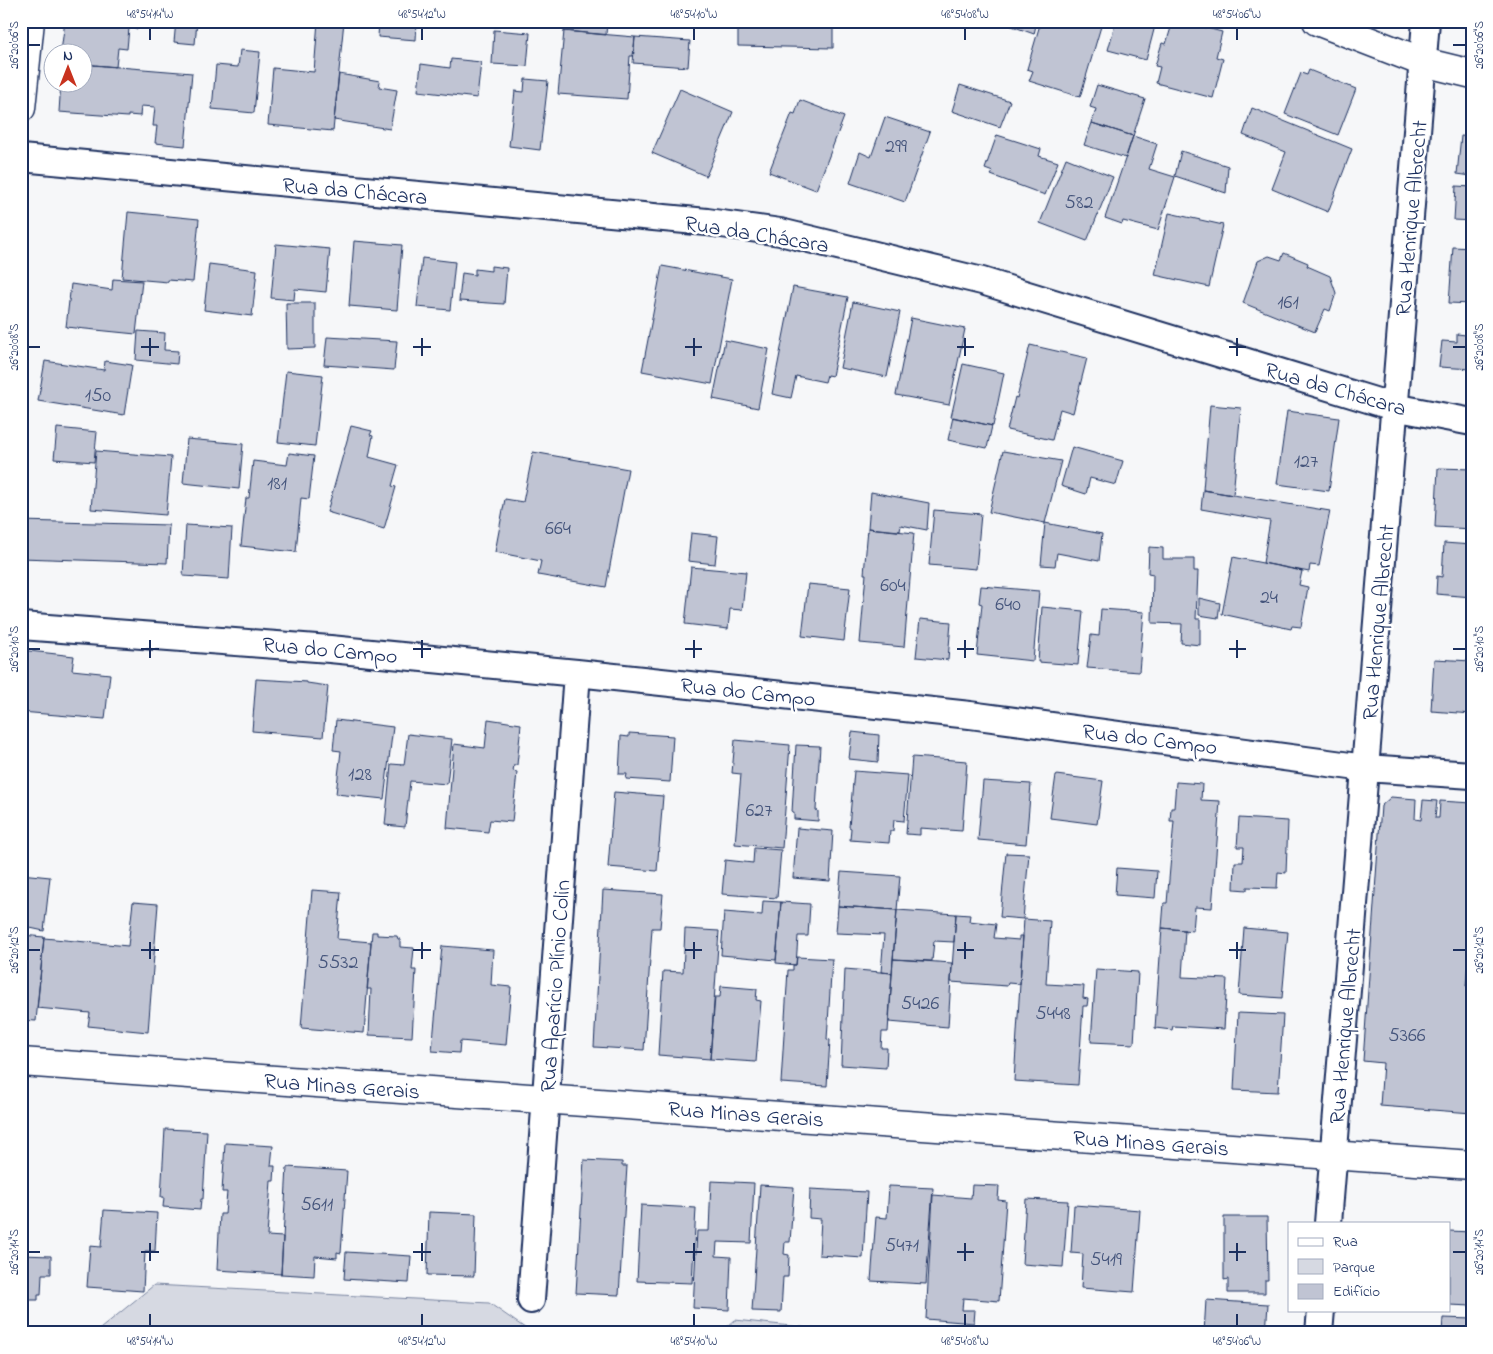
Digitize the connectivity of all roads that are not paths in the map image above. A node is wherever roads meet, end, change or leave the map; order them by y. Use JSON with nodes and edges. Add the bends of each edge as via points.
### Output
{"nodes":[{"id":1,"x":30,"y":21,"type":"edge"},
{"id":2,"x":1317,"y":21,"type":"edge"},
{"id":3,"x":1426,"y":21,"type":"edge"},
{"id":4,"x":1422,"y":62,"type":"junction"},
{"id":5,"x":1472,"y":74,"type":"edge"},
{"id":6,"x":21,"y":108,"type":"edge"},
{"id":7,"x":21,"y":158,"type":"edge"},
{"id":8,"x":1394,"y":406,"type":"junction"},
{"id":9,"x":1472,"y":422,"type":"edge"},
{"id":10,"x":21,"y":626,"type":"edge"},
{"id":11,"x":577,"y":673,"type":"junction"},
{"id":12,"x":1365,"y":768,"type":"junction"},
{"id":13,"x":1472,"y":775,"type":"edge"},
{"id":14,"x":21,"y":1062,"type":"edge"},
{"id":15,"x":546,"y":1099,"type":"junction"},
{"id":16,"x":1334,"y":1155,"type":"junction"},
{"id":17,"x":1472,"y":1164,"type":"edge"},
{"id":18,"x":1328,"y":1222,"type":"edge"},
{"id":19,"x":531,"y":1300,"type":"dead end"},
{"id":20,"x":1321,"y":1312,"type":"edge"},
{"id":21,"x":1319,"y":1333,"type":"edge"}],
"edges":[{"from":1,"to":6,"type":"main road"},
{"from":2,"to":4,"type":"main road"},
{"from":3,"to":4,"type":"street","name":"Rua Henrique Albrecht"},
{"from":4,"to":5,"type":"main road"},
{"from":4,"to":8,"type":"street","name":"Rua Henrique Albrecht"},
{"from":7,"to":8,"type":"street","name":"Rua da Chácara","via":[[780,232],[982,281]]},
{"from":8,"to":9,"type":"street","name":"Rua da Chácara"},
{"from":8,"to":12,"type":"street","name":"Rua Henrique Albrecht"},
{"from":10,"to":11,"type":"street","name":"Rua do Campo","via":[[330,649]]},
{"from":11,"to":12,"type":"street","name":"Rua do Campo","via":[[979,716]]},
{"from":11,"to":15,"type":"street","name":"Rua Aparício Plínio Colin"},
{"from":12,"to":13,"type":"street","name":"Rua do Campo"},
{"from":12,"to":16,"type":"street","name":"Rua Henrique Albrecht"},
{"from":14,"to":15,"type":"main road","name":"Rua Minas Gerais"},
{"from":15,"to":16,"type":"main road","name":"Rua Minas Gerais"},
{"from":15,"to":19,"type":"street","name":"Rua Aparício Plínio Colin"},
{"from":16,"to":17,"type":"main road","name":"Rua Minas Gerais"},
{"from":16,"to":18,"type":"street","name":"Rua Henrique Albrecht"},
{"from":20,"to":21,"type":"street"}]}
